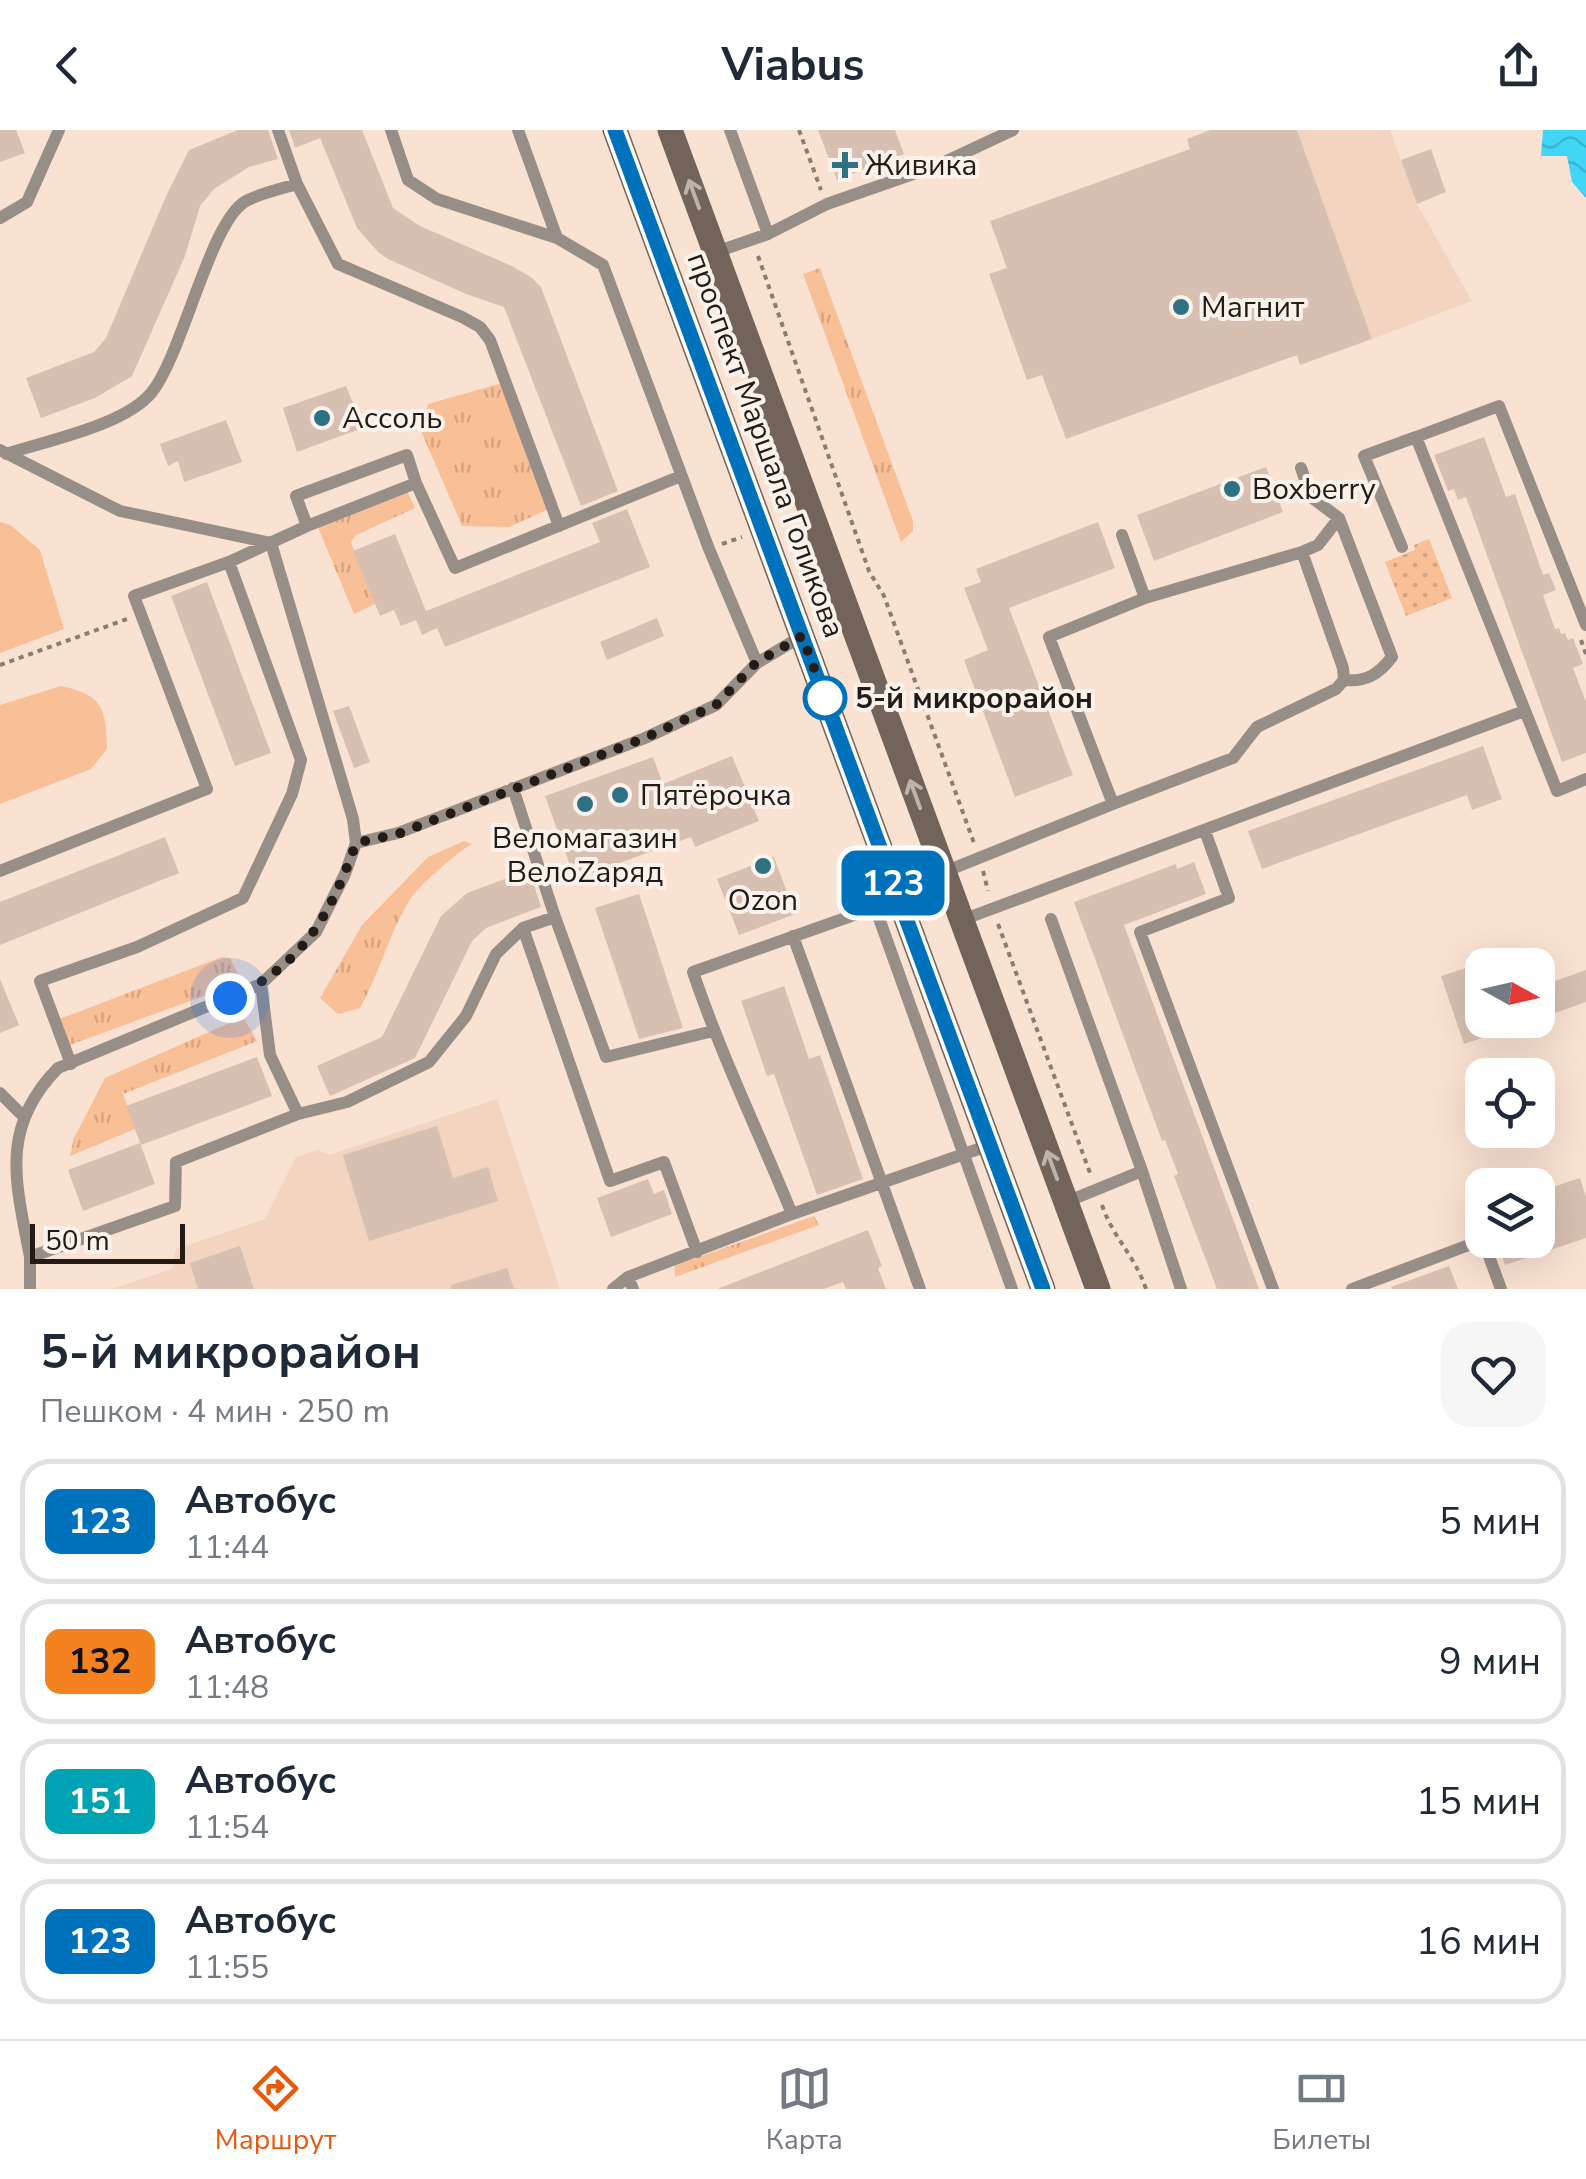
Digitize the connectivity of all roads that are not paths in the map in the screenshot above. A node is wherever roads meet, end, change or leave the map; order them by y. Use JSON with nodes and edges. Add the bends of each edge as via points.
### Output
{"nodes":[{"id":1,"x":59,"y":130,"type":"edge"},
{"id":2,"x":278,"y":130,"type":"edge"},
{"id":3,"x":391,"y":130,"type":"edge"},
{"id":4,"x":518,"y":130,"type":"edge"},
{"id":5,"x":615,"y":130,"type":"edge"},
{"id":6,"x":670,"y":130,"type":"edge"},
{"id":7,"x":730,"y":130,"type":"edge"},
{"id":8,"x":1013,"y":130,"type":"edge"},
{"id":9,"x":297,"y":184,"type":"junction"},
{"id":10,"x":0,"y":218,"type":"edge"},
{"id":11,"x":768,"y":234,"type":"junction"},
{"id":12,"x":557,"y":238,"type":"junction"},
{"id":13,"x":716,"y":252,"type":"junction"},
{"id":14,"x":1416,"y":437,"type":"junction"},
{"id":15,"x":3,"y":452,"type":"edge"},
{"id":16,"x":1301,"y":468,"type":"dead end"},
{"id":17,"x":681,"y":476,"type":"junction"},
{"id":18,"x":416,"y":483,"type":"junction"},
{"id":19,"x":1338,"y":518,"type":"junction"},
{"id":20,"x":308,"y":526,"type":"junction"},
{"id":21,"x":560,"y":526,"type":"junction"},
{"id":22,"x":1122,"y":535,"type":"dead end"},
{"id":23,"x":271,"y":543,"type":"junction"},
{"id":24,"x":1402,"y":547,"type":"dead end"},
{"id":25,"x":1302,"y":552,"type":"junction"},
{"id":26,"x":230,"y":562,"type":"junction"},
{"id":27,"x":1145,"y":598,"type":"junction"},
{"id":28,"x":1586,"y":625,"type":"edge"},
{"id":29,"x":802,"y":636,"type":"junction"},
{"id":30,"x":756,"y":663,"type":"junction"},
{"id":31,"x":1344,"y":680,"type":"junction"},
{"id":32,"x":1524,"y":711,"type":"junction"},
{"id":33,"x":1586,"y":779,"type":"edge"},
{"id":34,"x":513,"y":788,"type":"junction"},
{"id":35,"x":1113,"y":804,"type":"junction"},
{"id":36,"x":1205,"y":831,"type":"junction"},
{"id":37,"x":356,"y":843,"type":"junction"},
{"id":38,"x":0,"y":871,"type":"edge"},
{"id":39,"x":944,"y":872,"type":"junction"},
{"id":40,"x":887,"y":903,"type":"junction"},
{"id":41,"x":555,"y":917,"type":"junction"},
{"id":42,"x":1051,"y":919,"type":"dead end"},
{"id":43,"x":962,"y":920,"type":"junction"},
{"id":44,"x":524,"y":928,"type":"junction"},
{"id":45,"x":793,"y":936,"type":"junction"},
{"id":46,"x":262,"y":984,"type":"junction"},
{"id":47,"x":713,"y":1031,"type":"junction"},
{"id":48,"x":71,"y":1064,"type":"junction"},
{"id":49,"x":0,"y":1094,"type":"edge"},
{"id":50,"x":21,"y":1114,"type":"junction"},
{"id":51,"x":298,"y":1114,"type":"junction"},
{"id":52,"x":978,"y":1149,"type":"junction"},
{"id":53,"x":1142,"y":1171,"type":"junction"},
{"id":54,"x":881,"y":1184,"type":"junction"},
{"id":55,"x":1066,"y":1202,"type":"junction"},
{"id":56,"x":792,"y":1214,"type":"junction"},
{"id":57,"x":1465,"y":1247,"type":"edge"},
{"id":58,"x":697,"y":1252,"type":"junction"},
{"id":59,"x":30,"y":1256,"type":"junction"},
{"id":60,"x":1490,"y":1258,"type":"edge"},
{"id":61,"x":631,"y":1283,"type":"edge"},
{"id":62,"x":30,"y":1289,"type":"edge"},
{"id":63,"x":613,"y":1289,"type":"edge"},
{"id":64,"x":920,"y":1289,"type":"edge"},
{"id":65,"x":1012,"y":1289,"type":"edge"},
{"id":66,"x":1043,"y":1289,"type":"edge"},
{"id":67,"x":1098,"y":1289,"type":"edge"},
{"id":68,"x":1182,"y":1289,"type":"edge"},
{"id":69,"x":1273,"y":1289,"type":"edge"},
{"id":70,"x":1352,"y":1289,"type":"edge"},
{"id":71,"x":1501,"y":1289,"type":"edge"}],
"edges":[{"from":1,"to":10,"type":"lane","via":[[26,202]]},
{"from":2,"to":9,"type":"lane"},
{"from":3,"to":12,"type":"lane","via":[[408,180],[437,199]]},
{"from":4,"to":12,"type":"lane"},
{"from":5,"to":29,"type":"main road","name":"проспект Маршала Голикова"},
{"from":13,"to":6,"type":"main road","name":"проспект Маршала Голикова","one_way":true},
{"from":7,"to":11,"type":"lane"},
{"from":8,"to":11,"type":"lane"},
{"from":9,"to":15,"type":"lane","via":[[244,202],[226,225],[152,392],[124,414]]},
{"from":9,"to":21,"type":"lane","via":[[338,264],[462,317],[490,340]]},
{"from":11,"to":13,"type":"lane"},
{"from":12,"to":17,"type":"lane","via":[[603,266]]},
{"from":39,"to":13,"type":"main road","name":"проспект Маршала Голикова","one_way":true},
{"from":14,"to":24,"type":"lane","via":[[1364,456]]},
{"from":14,"to":28,"type":"lane","via":[[1499,406]]},
{"from":14,"to":32,"type":"lane"},
{"from":15,"to":23,"type":"lane","via":[[120,511]]},
{"from":16,"to":19,"type":"lane","via":[[1311,497]]},
{"from":17,"to":21,"type":"lane"},
{"from":17,"to":30,"type":"lane"},
{"from":18,"to":20,"type":"lane"},
{"from":18,"to":20,"type":"lane","via":[[406,455],[296,496]]},
{"from":18,"to":21,"type":"lane","via":[[455,568]]},
{"from":19,"to":25,"type":"lane","via":[[1318,546]]},
{"from":19,"to":31,"type":"lane","via":[[1392,657],[1360,682]]},
{"from":20,"to":23,"type":"lane"},
{"from":22,"to":27,"type":"lane"},
{"from":23,"to":26,"type":"lane"},
{"from":23,"to":37,"type":"lane"},
{"from":25,"to":27,"type":"lane"},
{"from":25,"to":31,"type":"lane"},
{"from":26,"to":38,"type":"lane","via":[[134,596],[207,789]]},
{"from":26,"to":48,"type":"lane","via":[[301,760],[292,794],[242,898],[137,948],[40,981]]},
{"from":27,"to":35,"type":"lane","via":[[1049,637]]},
{"from":29,"to":30,"type":"lane"},
{"from":29,"to":40,"type":"main road","name":"проспект Маршала Голикова"},
{"from":30,"to":34,"type":"lane","via":[[716,705]]},
{"from":31,"to":35,"type":"lane","via":[[1336,690],[1257,726],[1233,758]]},
{"from":32,"to":33,"type":"lane","via":[[1557,791]]},
{"from":32,"to":36,"type":"lane"},
{"from":34,"to":37,"type":"lane","via":[[398,834]]},
{"from":34,"to":41,"type":"lane"},
{"from":35,"to":39,"type":"lane"},
{"from":36,"to":43,"type":"lane"},
{"from":36,"to":69,"type":"lane","via":[[1229,898],[1140,932]]},
{"from":37,"to":46,"type":"lane","via":[[316,932]]},
{"from":39,"to":43,"type":"main road","name":"проспект Маршала Голикова"},
{"from":40,"to":45,"type":"lane"},
{"from":40,"to":52,"type":"main road","name":"проспект Маршала Голикова"},
{"from":41,"to":44,"type":"lane"},
{"from":41,"to":47,"type":"lane","via":[[606,1056]]},
{"from":42,"to":53,"type":"lane"},
{"from":55,"to":43,"type":"main road","name":"проспект Маршала Голикова","one_way":true},
{"from":44,"to":51,"type":"lane","via":[[496,954],[466,1016],[429,1062],[346,1102]]},
{"from":44,"to":58,"type":"lane","via":[[610,1181],[664,1162]]},
{"from":45,"to":47,"type":"lane","via":[[693,972]]},
{"from":45,"to":54,"type":"lane"},
{"from":46,"to":48,"type":"lane"},
{"from":46,"to":51,"type":"lane","via":[[270,1055]]},
{"from":47,"to":56,"type":"lane"},
{"from":48,"to":50,"type":"lane","via":[[37,1087]]},
{"from":49,"to":50,"type":"lane"},
{"from":50,"to":59,"type":"lane","via":[[11,1160]]},
{"from":51,"to":59,"type":"lane","via":[[176,1162],[175,1206]]},
{"from":52,"to":54,"type":"lane"},
{"from":52,"to":65,"type":"lane"},
{"from":52,"to":66,"type":"main road","name":"проспект Маршала Голикова"},
{"from":53,"to":55,"type":"lane"},
{"from":53,"to":68,"type":"lane"},
{"from":54,"to":56,"type":"lane"},
{"from":54,"to":64,"type":"lane"},
{"from":55,"to":67,"type":"main road","name":"проспект Маршала Голикова"},
{"from":56,"to":58,"type":"lane"},
{"from":57,"to":70,"type":"lane"},
{"from":58,"to":61,"type":"lane"},
{"from":59,"to":62,"type":"lane"},
{"from":60,"to":71,"type":"lane"},
{"from":61,"to":63,"type":"lane"}]}
